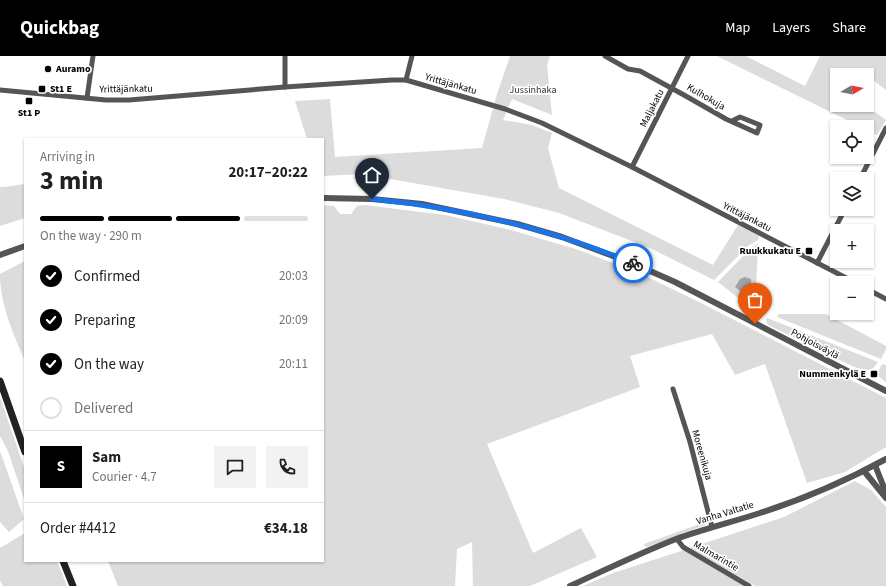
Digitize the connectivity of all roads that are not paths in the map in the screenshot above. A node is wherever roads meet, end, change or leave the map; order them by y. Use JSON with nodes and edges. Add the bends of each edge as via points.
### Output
{"nodes":[{"id":1,"x":93,"y":56,"type":"edge"},
{"id":2,"x":285,"y":56,"type":"edge"},
{"id":3,"x":412,"y":56,"type":"edge"},
{"id":4,"x":688,"y":56,"type":"edge"},
{"id":5,"x":607,"y":57,"type":"edge"},
{"id":6,"x":406,"y":80,"type":"junction"},
{"id":7,"x":285,"y":86,"type":"junction"},
{"id":8,"x":672,"y":88,"type":"junction"},
{"id":9,"x":0,"y":90,"type":"edge"},
{"id":10,"x":87,"y":98,"type":"junction"},
{"id":11,"x":732,"y":122,"type":"junction"},
{"id":12,"x":886,"y":128,"type":"edge"},
{"id":13,"x":632,"y":168,"type":"junction"},
{"id":14,"x":864,"y":172,"type":"edge"},
{"id":15,"x":324,"y":198,"type":"edge"},
{"id":16,"x":841,"y":216,"type":"edge"},
{"id":17,"x":24,"y":246,"type":"edge"},
{"id":18,"x":0,"y":255,"type":"edge"},
{"id":19,"x":817,"y":263,"type":"junction"},
{"id":20,"x":842,"y":276,"type":"edge"},
{"id":21,"x":874,"y":293,"type":"edge"},
{"id":22,"x":886,"y":299,"type":"edge"},
{"id":23,"x":0,"y":381,"type":"edge"},
{"id":24,"x":674,"y":389,"type":"dead end"},
{"id":25,"x":886,"y":391,"type":"edge"},
{"id":26,"x":24,"y":449,"type":"edge"},
{"id":27,"x":886,"y":459,"type":"edge"},
{"id":28,"x":875,"y":465,"type":"junction"},
{"id":29,"x":864,"y":471,"type":"junction"},
{"id":30,"x":886,"y":493,"type":"edge"},
{"id":31,"x":886,"y":498,"type":"edge"},
{"id":32,"x":712,"y":527,"type":"junction"},
{"id":33,"x":677,"y":539,"type":"junction"},
{"id":34,"x":63,"y":562,"type":"edge"},
{"id":35,"x":73,"y":586,"type":"edge"},
{"id":36,"x":570,"y":586,"type":"edge"},
{"id":37,"x":749,"y":586,"type":"edge"}],
"edges":[{"from":1,"to":10,"type":"street"},
{"from":2,"to":7,"type":"street"},
{"from":3,"to":6,"type":"street"},
{"from":4,"to":8,"type":"street","name":"Maljakatu"},
{"from":5,"to":8,"type":"street","name":"Kulhokuja"},
{"from":6,"to":7,"type":"street","name":"Yrittäjänkatu"},
{"from":6,"to":13,"type":"street","name":"Yrittäjänkatu","via":[[510,110]]},
{"from":7,"to":10,"type":"street","name":"Yrittäjänkatu","via":[[130,100]]},
{"from":8,"to":11,"type":"street","name":"Kulhokuja"},
{"from":8,"to":13,"type":"street","name":"Maljakatu"},
{"from":9,"to":10,"type":"street","name":"Yrittäjänkatu"},
{"from":11,"to":11,"type":"street","name":"Kulhokuja","via":[[757,133],[760,125],[740,117]]},
{"from":12,"to":14,"type":"street"},
{"from":13,"to":19,"type":"street","name":"Yrittäjänkatu"},
{"from":15,"to":25,"type":"street","name":"Pohjoisväylä","via":[[422,204],[517,224],[575,241],[675,282]]},
{"from":16,"to":19,"type":"street"},
{"from":17,"to":18,"type":"street"},
{"from":19,"to":20,"type":"street","name":"Yrittäjänkatu"},
{"from":21,"to":22,"type":"street"},
{"from":23,"to":26,"type":"main road"},
{"from":24,"to":32,"type":"street","name":"Moreenikuja"},
{"from":27,"to":28,"type":"street","name":"Vanha Valtatie"},
{"from":28,"to":29,"type":"street","name":"Vanha Valtatie"},
{"from":28,"to":30,"type":"street"},
{"from":29,"to":31,"type":"street"},
{"from":29,"to":32,"type":"street","name":"Vanha Valtatie","via":[[762,512]]},
{"from":32,"to":33,"type":"street","name":"Vanha Valtatie"},
{"from":33,"to":36,"type":"street","name":"Vanha Valtatie"},
{"from":33,"to":37,"type":"street","name":"Malmarintie","via":[[683,547]]},
{"from":34,"to":35,"type":"main road"}]}
